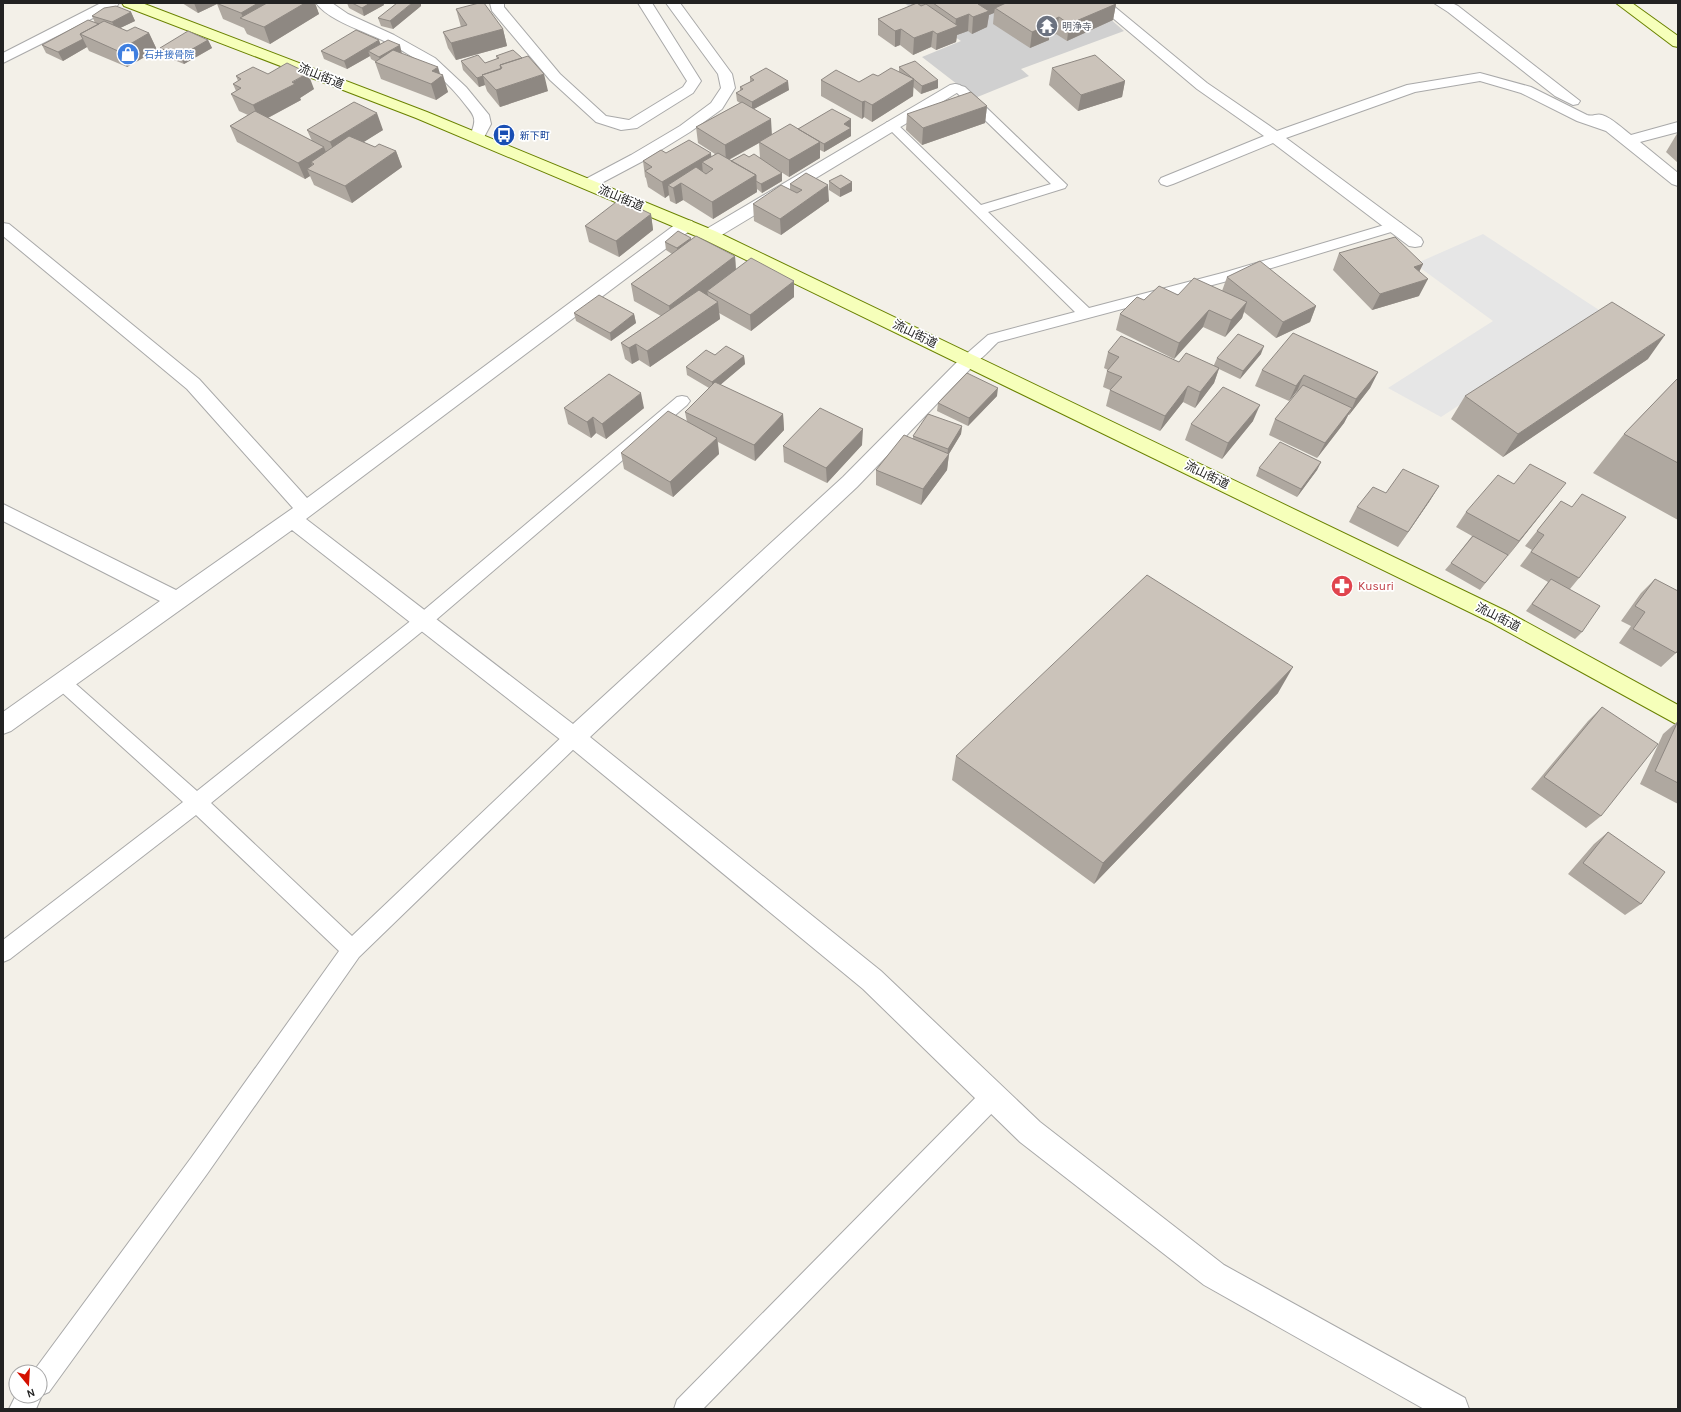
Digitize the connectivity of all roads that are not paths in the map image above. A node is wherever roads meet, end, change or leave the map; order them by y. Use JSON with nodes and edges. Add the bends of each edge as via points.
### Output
{"nodes":[{"id":1,"x":112,"y":3,"type":"edge"},
{"id":2,"x":129,"y":3,"type":"edge"},
{"id":3,"x":323,"y":3,"type":"edge"},
{"id":4,"x":497,"y":3,"type":"edge"},
{"id":5,"x":645,"y":3,"type":"edge"},
{"id":6,"x":673,"y":3,"type":"edge"},
{"id":7,"x":1102,"y":3,"type":"edge"},
{"id":8,"x":1440,"y":3,"type":"edge"},
{"id":9,"x":1623,"y":3,"type":"edge"},
{"id":10,"x":1678,"y":43,"type":"edge"},
{"id":11,"x":3,"y":59,"type":"edge"},
{"id":12,"x":955,"y":88,"type":"joint"},
{"id":13,"x":892,"y":125,"type":"junction"},
{"id":14,"x":1678,"y":127,"type":"edge"},
{"id":15,"x":1612,"y":128,"type":"junction"},
{"id":16,"x":1275,"y":137,"type":"junction"},
{"id":17,"x":476,"y":138,"type":"junction"},
{"id":18,"x":1629,"y":140,"type":"junction"},
{"id":19,"x":1167,"y":181,"type":"dead end"},
{"id":20,"x":1678,"y":181,"type":"edge"},
{"id":21,"x":588,"y":184,"type":"junction"},
{"id":22,"x":979,"y":210,"type":"junction"},
{"id":23,"x":686,"y":225,"type":"junction"},
{"id":24,"x":1396,"y":226,"type":"junction"},
{"id":25,"x":3,"y":228,"type":"edge"},
{"id":26,"x":709,"y":235,"type":"junction"},
{"id":27,"x":1415,"y":242,"type":"dead end"},
{"id":28,"x":1086,"y":314,"type":"junction"},
{"id":29,"x":969,"y":360,"type":"junction"},
{"id":30,"x":682,"y":401,"type":"dead end"},
{"id":31,"x":3,"y":512,"type":"edge"},
{"id":32,"x":298,"y":514,"type":"junction"},
{"id":33,"x":178,"y":601,"type":"junction"},
{"id":34,"x":424,"y":620,"type":"junction"},
{"id":35,"x":63,"y":683,"type":"junction"},
{"id":36,"x":1678,"y":716,"type":"edge"},
{"id":37,"x":3,"y":724,"type":"edge"},
{"id":38,"x":574,"y":737,"type":"junction"},
{"id":39,"x":197,"y":803,"type":"junction"},
{"id":40,"x":352,"y":950,"type":"junction"},
{"id":41,"x":3,"y":952,"type":"edge"},
{"id":42,"x":993,"y":1096,"type":"junction"},
{"id":43,"x":48,"y":1372,"type":"edge"},
{"id":44,"x":686,"y":1409,"type":"edge"},
{"id":45,"x":1454,"y":1409,"type":"edge"}],
"edges":[{"from":1,"to":11,"type":"street"},
{"from":2,"to":17,"type":"street","name":"流山街道","via":[[313,72]]},
{"from":3,"to":17,"type":"street","via":[[430,61],[461,90],[481,115],[483,124]]},
{"from":4,"to":5,"type":"street","via":[[497,8],[555,77],[601,119],[621,125],[632,125],[688,90],[694,81]]},
{"from":6,"to":21,"type":"street","via":[[725,74],[728,88],[717,106],[685,129]]},
{"from":7,"to":16,"type":"street","via":[[1202,86]]},
{"from":8,"to":15,"type":"street","via":[[1453,9],[1560,93]]},
{"from":9,"to":10,"type":"street"},
{"from":12,"to":13,"type":"street"},
{"from":12,"to":22,"type":"lane","via":[[961,90],[1060,185]]},
{"from":13,"to":22,"type":"lane"},
{"from":13,"to":26,"type":"street"},
{"from":14,"to":18,"type":"street"},
{"from":15,"to":16,"type":"street","via":[[1582,118],[1526,90],[1480,77],[1412,88]]},
{"from":15,"to":18,"type":"street"},
{"from":16,"to":19,"type":"street"},
{"from":16,"to":24,"type":"street"},
{"from":17,"to":21,"type":"street","name":"流山街道"},
{"from":18,"to":20,"type":"street"},
{"from":21,"to":23,"type":"street","name":"流山街道"},
{"from":22,"to":28,"type":"lane"},
{"from":23,"to":26,"type":"street","name":"流山街道"},
{"from":23,"to":32,"type":"street"},
{"from":24,"to":27,"type":"street"},
{"from":24,"to":28,"type":"lane","via":[[1230,276]]},
{"from":25,"to":32,"type":"street","via":[[193,384]]},
{"from":26,"to":29,"type":"street","name":"流山街道"},
{"from":28,"to":29,"type":"lane","via":[[993,338]]},
{"from":29,"to":36,"type":"street","name":"流山街道","via":[[1499,616]]},
{"from":29,"to":38,"type":"street","via":[[850,482]]},
{"from":30,"to":34,"type":"lane"},
{"from":31,"to":33,"type":"street"},
{"from":32,"to":33,"type":"street"},
{"from":32,"to":34,"type":"street"},
{"from":33,"to":35,"type":"street"},
{"from":34,"to":38,"type":"street"},
{"from":34,"to":39,"type":"lane"},
{"from":35,"to":37,"type":"street"},
{"from":35,"to":39,"type":"lane"},
{"from":38,"to":40,"type":"lane"},
{"from":38,"to":42,"type":"street","via":[[872,980]]},
{"from":39,"to":40,"type":"lane"},
{"from":39,"to":41,"type":"lane"},
{"from":40,"to":43,"type":"lane","via":[[199,1166]]},
{"from":42,"to":44,"type":"lane"},
{"from":42,"to":45,"type":"street","via":[[1030,1132],[1214,1275]]}]}
